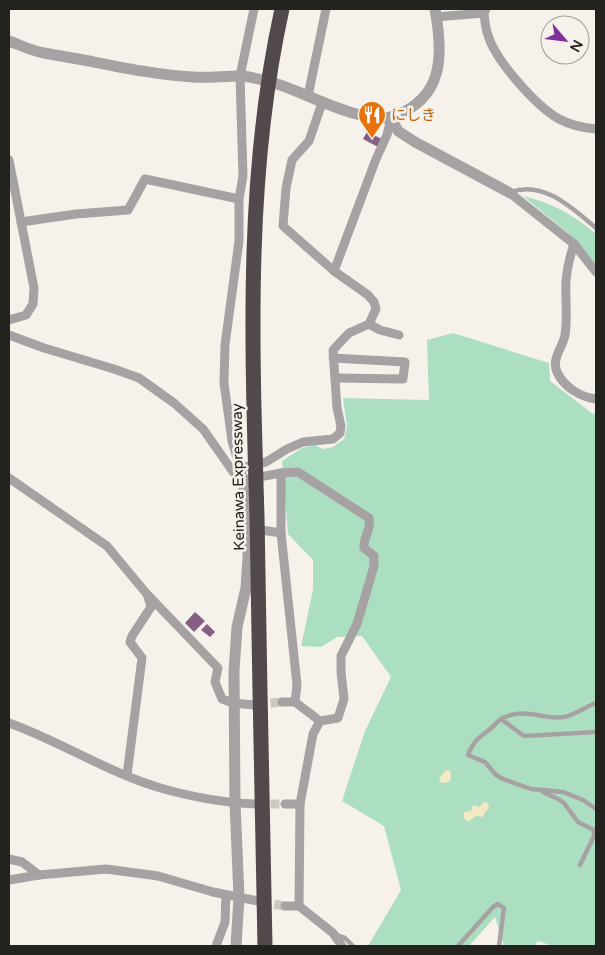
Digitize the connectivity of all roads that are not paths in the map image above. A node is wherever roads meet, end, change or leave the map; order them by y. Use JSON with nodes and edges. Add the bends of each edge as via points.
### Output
{"nodes":[{"id":1,"x":254,"y":9,"type":"edge"},
{"id":2,"x":282,"y":9,"type":"edge"},
{"id":3,"x":326,"y":9,"type":"edge"},
{"id":4,"x":485,"y":11,"type":"edge"},
{"id":5,"x":436,"y":13,"type":"edge"},
{"id":6,"x":9,"y":41,"type":"edge"},
{"id":7,"x":242,"y":76,"type":"junction"},
{"id":8,"x":308,"y":96,"type":"junction"},
{"id":9,"x":322,"y":103,"type":"junction"},
{"id":10,"x":391,"y":118,"type":"junction"},
{"id":11,"x":596,"y":129,"type":"edge"},
{"id":12,"x":9,"y":160,"type":"edge"},
{"id":13,"x":510,"y":193,"type":"junction"},
{"id":14,"x":239,"y":199,"type":"junction"},
{"id":15,"x":21,"y":222,"type":"junction"},
{"id":16,"x":596,"y":228,"type":"edge"},
{"id":17,"x":574,"y":244,"type":"junction"},
{"id":18,"x":334,"y":270,"type":"junction"},
{"id":19,"x":596,"y":272,"type":"edge"},
{"id":20,"x":9,"y":320,"type":"edge"},
{"id":21,"x":369,"y":324,"type":"junction"},
{"id":22,"x":9,"y":335,"type":"edge"},
{"id":23,"x":399,"y":335,"type":"dead end"},
{"id":24,"x":333,"y":358,"type":"junction"},
{"id":25,"x":335,"y":378,"type":"junction"},
{"id":26,"x":596,"y":399,"type":"edge"},
{"id":27,"x":237,"y":470,"type":"junction"},
{"id":28,"x":281,"y":473,"type":"junction"},
{"id":29,"x":9,"y":478,"type":"edge"},
{"id":30,"x":243,"y":480,"type":"junction"},
{"id":31,"x":248,"y":529,"type":"junction"},
{"id":32,"x":282,"y":533,"type":"junction"},
{"id":33,"x":146,"y":593,"type":"junction"},
{"id":34,"x":282,"y":702,"type":"tunnel mouth"},
{"id":35,"x":295,"y":702,"type":"junction"},
{"id":36,"x":233,"y":703,"type":"junction"},
{"id":37,"x":596,"y":703,"type":"edge"},
{"id":38,"x":254,"y":705,"type":"tunnel mouth"},
{"id":39,"x":501,"y":720,"type":"junction"},
{"id":40,"x":320,"y":721,"type":"junction"},
{"id":41,"x":9,"y":723,"type":"edge"},
{"id":42,"x":596,"y":732,"type":"edge"},
{"id":43,"x":127,"y":775,"type":"junction"},
{"id":44,"x":539,"y":791,"type":"junction"},
{"id":45,"x":235,"y":803,"type":"junction"},
{"id":46,"x":255,"y":804,"type":"tunnel mouth"},
{"id":47,"x":285,"y":804,"type":"tunnel mouth"},
{"id":48,"x":300,"y":804,"type":"junction"},
{"id":49,"x":596,"y":809,"type":"edge"},
{"id":50,"x":595,"y":831,"type":"edge"},
{"id":51,"x":9,"y":859,"type":"edge"},
{"id":52,"x":580,"y":865,"type":"dead end"},
{"id":53,"x":39,"y":875,"type":"junction"},
{"id":54,"x":9,"y":880,"type":"edge"},
{"id":55,"x":226,"y":896,"type":"junction"},
{"id":56,"x":239,"y":897,"type":"junction"},
{"id":57,"x":258,"y":901,"type":"tunnel mouth"},
{"id":58,"x":285,"y":906,"type":"tunnel mouth"},
{"id":59,"x":299,"y":906,"type":"junction"},
{"id":60,"x":333,"y":933,"type":"junction"},
{"id":61,"x":216,"y":946,"type":"edge"},
{"id":62,"x":236,"y":946,"type":"edge"},
{"id":63,"x":265,"y":946,"type":"edge"},
{"id":64,"x":342,"y":946,"type":"edge"},
{"id":65,"x":353,"y":946,"type":"edge"},
{"id":66,"x":458,"y":946,"type":"edge"},
{"id":67,"x":500,"y":946,"type":"edge"}],
"edges":[{"from":1,"to":7,"type":"street"},
{"from":2,"to":63,"type":"highway","name":"Keinawa Expressway","via":[[264,111],[253,250]]},
{"from":3,"to":8,"type":"street"},
{"from":4,"to":5,"type":"street"},
{"from":4,"to":11,"type":"street","via":[[488,36],[499,58],[534,100],[560,119]]},
{"from":5,"to":10,"type":"street","via":[[440,62],[434,80],[423,98],[407,111]]},
{"from":6,"to":7,"type":"street","via":[[42,53],[139,72],[194,78]]},
{"from":7,"to":8,"type":"street"},
{"from":7,"to":14,"type":"street","via":[[243,176]]},
{"from":8,"to":9,"type":"street"},
{"from":9,"to":10,"type":"street","via":[[370,117]]},
{"from":9,"to":18,"type":"street","via":[[309,141],[292,160],[283,226]]},
{"from":10,"to":13,"type":"street","via":[[398,131],[409,139]]},
{"from":10,"to":18,"type":"street"},
{"from":12,"to":15,"type":"street"},
{"from":13,"to":16,"type":"lane","via":[[527,189],[552,195]]},
{"from":13,"to":17,"type":"street"},
{"from":14,"to":15,"type":"street","via":[[145,179],[128,210]]},
{"from":14,"to":27,"type":"street","via":[[224,383]]},
{"from":15,"to":20,"type":"street","via":[[34,288],[33,304],[26,315]]},
{"from":17,"to":19,"type":"street"},
{"from":17,"to":26,"type":"street","via":[[566,282],[565,338],[556,358],[556,370],[565,384],[584,397]]},
{"from":18,"to":21,"type":"street","via":[[374,302],[376,309]]},
{"from":21,"to":23,"type":"street"},
{"from":21,"to":24,"type":"street","via":[[349,333],[333,350]]},
{"from":22,"to":27,"type":"street","via":[[139,378],[203,429]]},
{"from":24,"to":25,"type":"street"},
{"from":24,"to":25,"type":"street","via":[[405,362],[404,379]]},
{"from":25,"to":27,"type":"street","via":[[342,426],[337,437],[303,442],[266,462]]},
{"from":27,"to":30,"type":"street"},
{"from":28,"to":30,"type":"street"},
{"from":28,"to":32,"type":"street"},
{"from":28,"to":40,"type":"street","via":[[298,472],[369,518],[371,525],[364,548],[374,556],[374,566],[357,624],[341,656],[342,708],[338,718]]},
{"from":29,"to":33,"type":"street","via":[[106,546]]},
{"from":30,"to":31,"type":"street"},
{"from":31,"to":32,"type":"street"},
{"from":31,"to":36,"type":"street","via":[[246,588],[237,627]]},
{"from":32,"to":35,"type":"street","via":[[297,685]]},
{"from":33,"to":36,"type":"street","via":[[218,668],[215,682],[222,700]]},
{"from":33,"to":43,"type":"street","via":[[151,607],[130,642],[142,658]]},
{"from":34,"to":35,"type":"street"},
{"from":35,"to":40,"type":"street"},
{"from":36,"to":38,"type":"street"},
{"from":36,"to":45,"type":"street"},
{"from":37,"to":39,"type":"lane","via":[[563,717],[526,712]]},
{"from":39,"to":42,"type":"lane","via":[[524,736]]},
{"from":39,"to":44,"type":"lane","via":[[478,737],[468,755],[485,762],[503,779]]},
{"from":40,"to":48,"type":"street","via":[[313,734]]},
{"from":41,"to":43,"type":"street"},
{"from":43,"to":45,"type":"street","via":[[164,789]]},
{"from":44,"to":49,"type":"lane","via":[[564,792]]},
{"from":44,"to":50,"type":"lane","via":[[558,799],[578,822]]},
{"from":45,"to":46,"type":"street"},
{"from":45,"to":56,"type":"street"},
{"from":47,"to":48,"type":"street"},
{"from":48,"to":59,"type":"street"},
{"from":50,"to":52,"type":"lane"},
{"from":51,"to":53,"type":"street","via":[[22,862]]},
{"from":53,"to":54,"type":"street"},
{"from":53,"to":55,"type":"street","via":[[106,869],[158,876]]},
{"from":55,"to":56,"type":"street"},
{"from":55,"to":61,"type":"street","via":[[225,922]]},
{"from":56,"to":57,"type":"street"},
{"from":56,"to":62,"type":"street"},
{"from":58,"to":59,"type":"street"},
{"from":59,"to":60,"type":"street"},
{"from":60,"to":64,"type":"street"},
{"from":60,"to":65,"type":"lane"},
{"from":66,"to":67,"type":"lane","via":[[498,904],[504,908]]}]}
